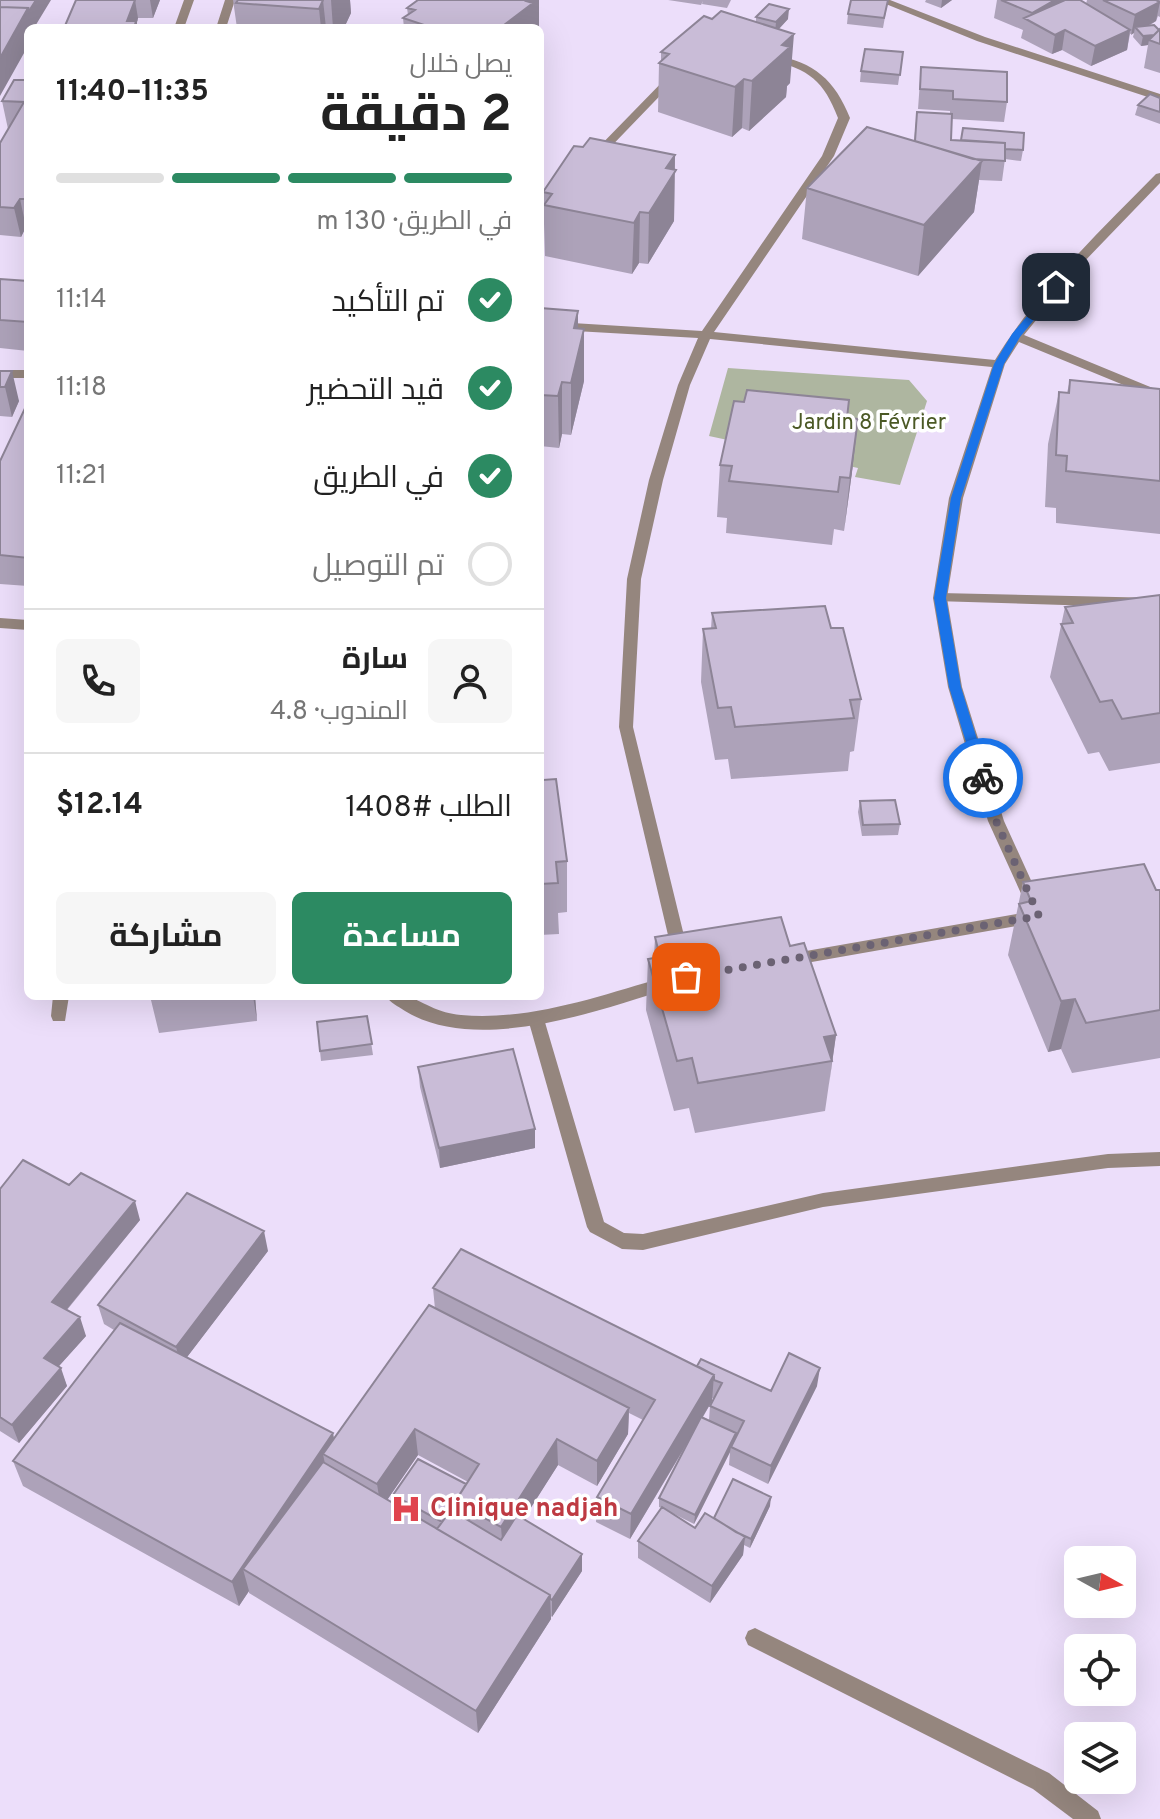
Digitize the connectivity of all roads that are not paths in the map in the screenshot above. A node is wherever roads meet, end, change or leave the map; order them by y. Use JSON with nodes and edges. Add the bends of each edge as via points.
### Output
{"nodes":[{"id":1,"x":189,"y":0,"type":"edge"},
{"id":2,"x":230,"y":0,"type":"edge"},
{"id":3,"x":881,"y":0,"type":"edge"},
{"id":4,"x":180,"y":24,"type":"edge"},
{"id":5,"x":222,"y":24,"type":"edge"},
{"id":6,"x":756,"y":56,"type":"edge"},
{"id":7,"x":685,"y":64,"type":"edge"},
{"id":8,"x":1160,"y":98,"type":"edge"},
{"id":9,"x":580,"y":171,"type":"edge"},
{"id":10,"x":1160,"y":176,"type":"edge"},
{"id":11,"x":1153,"y":190,"type":"edge"},
{"id":12,"x":544,"y":311,"type":"edge"},
{"id":13,"x":544,"y":325,"type":"edge"},
{"id":14,"x":706,"y":335,"type":"junction"},
{"id":15,"x":1016,"y":336,"type":"junction"},
{"id":16,"x":999,"y":364,"type":"junction"},
{"id":17,"x":0,"y":374,"type":"edge"},
{"id":18,"x":24,"y":374,"type":"edge"},
{"id":19,"x":1160,"y":396,"type":"edge"},
{"id":20,"x":940,"y":598,"type":"junction"},
{"id":21,"x":1160,"y":603,"type":"edge"},
{"id":22,"x":0,"y":623,"type":"edge"},
{"id":23,"x":24,"y":625,"type":"edge"},
{"id":24,"x":778,"y":961,"type":"edge"},
{"id":25,"x":61,"y":1000,"type":"edge"},
{"id":26,"x":401,"y":1000,"type":"edge"},
{"id":27,"x":59,"y":1016,"type":"dead end"},
{"id":28,"x":536,"y":1019,"type":"junction"},
{"id":29,"x":1160,"y":1159,"type":"edge"},
{"id":30,"x":755,"y":1638,"type":"dead end"},
{"id":31,"x":1090,"y":1819,"type":"edge"}],
"edges":[{"from":1,"to":4,"type":"street"},
{"from":2,"to":5,"type":"street"},
{"from":3,"to":8,"type":"street"},
{"from":6,"to":14,"type":"street","via":[[820,73],[836,94],[844,118],[828,156]]},
{"from":7,"to":9,"type":"street"},
{"from":10,"to":11,"type":"street"},
{"from":11,"to":15,"type":"street"},
{"from":12,"to":14,"type":"street"},
{"from":13,"to":14,"type":"street"},
{"from":14,"to":16,"type":"street"},
{"from":14,"to":28,"type":"street","via":[[684,385],[634,579],[626,727],[684,970]]},
{"from":15,"to":16,"type":"street"},
{"from":15,"to":19,"type":"street"},
{"from":16,"to":20,"type":"street","via":[[956,498]]},
{"from":17,"to":18,"type":"street"},
{"from":20,"to":21,"type":"street"},
{"from":20,"to":24,"type":"street","via":[[955,687],[996,821],[1047,915]]},
{"from":22,"to":23,"type":"street"},
{"from":25,"to":27,"type":"street"},
{"from":26,"to":28,"type":"street","via":[[430,1016],[494,1023]]},
{"from":28,"to":29,"type":"street","via":[[596,1227],[622,1241],[643,1242],[823,1200],[1108,1161]]},
{"from":30,"to":31,"type":"street","via":[[1041,1781]]}]}
